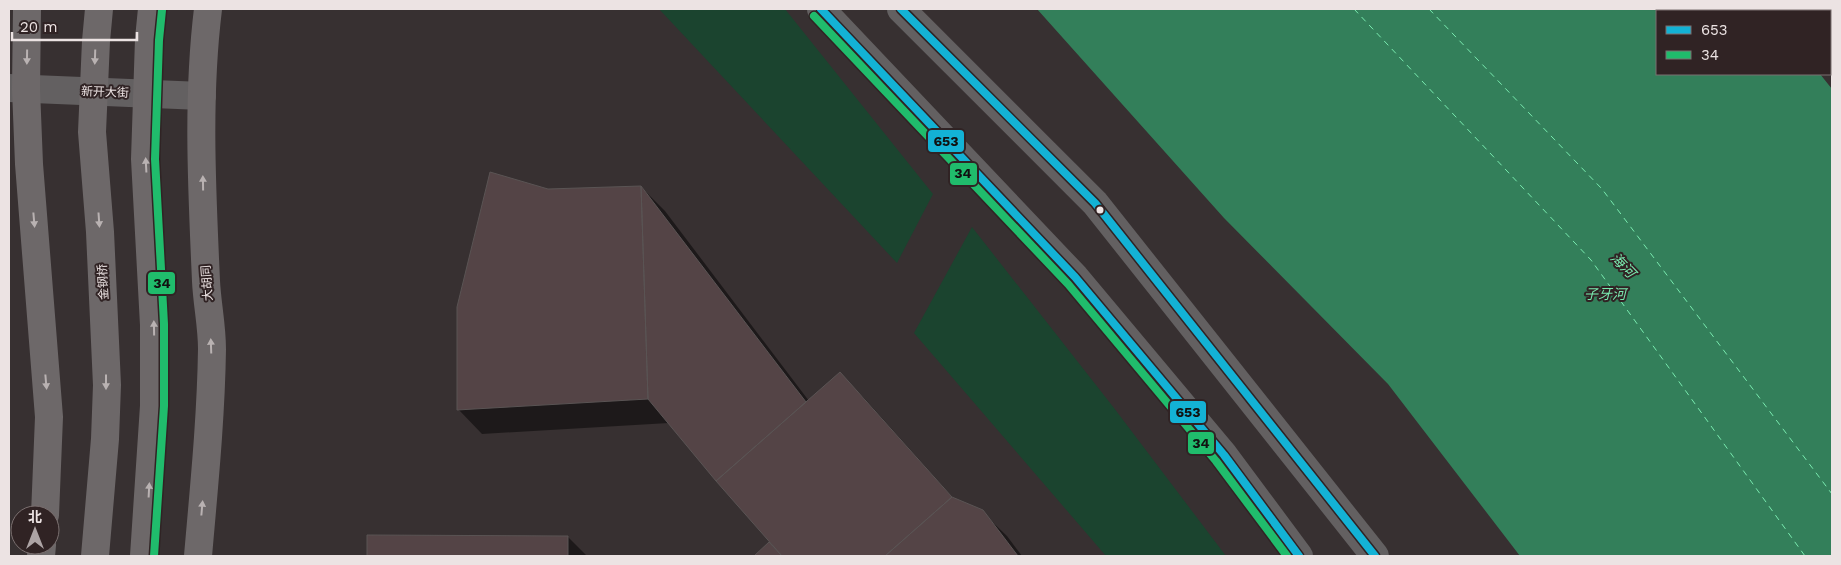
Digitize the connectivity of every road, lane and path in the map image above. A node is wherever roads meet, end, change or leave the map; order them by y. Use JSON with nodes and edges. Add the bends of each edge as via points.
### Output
{"nodes":[{"id":1,"x":27,"y":9,"type":"edge"},
{"id":2,"x":99,"y":9,"type":"edge"},
{"id":3,"x":152,"y":9,"type":"edge"},
{"id":4,"x":208,"y":9,"type":"edge"},
{"id":5,"x":821,"y":9,"type":"edge"},
{"id":6,"x":901,"y":9,"type":"edge"},
{"id":7,"x":17,"y":88,"type":"edge"},
{"id":8,"x":202,"y":96,"type":"junction"},
{"id":9,"x":45,"y":505,"type":"edge"},
{"id":10,"x":95,"y":556,"type":"edge"},
{"id":11,"x":144,"y":556,"type":"edge"},
{"id":12,"x":198,"y":556,"type":"edge"},
{"id":13,"x":1299,"y":556,"type":"edge"},
{"id":14,"x":1375,"y":556,"type":"edge"}],
"edges":[{"from":1,"to":7,"type":"main road","one_way":true},
{"from":2,"to":10,"type":"main road","name":"金钢桥","one_way":true,"bridge":true,"via":[[92,132],[106,385]]},
{"from":11,"to":3,"type":"main road","one_way":true,"bridge":true,"via":[[154,397],[154,325],[145,159]]},
{"from":4,"to":8,"type":"main road","name":"大胡同"},
{"from":5,"to":13,"type":"street","via":[[1075,277],[1224,455]]},
{"from":6,"to":14,"type":"street","via":[[1095,203]]},
{"from":7,"to":8,"type":"street","name":"新开大街"},
{"from":7,"to":9,"type":"main road","one_way":true,"via":[[29,164],[49,417]]},
{"from":12,"to":8,"type":"main road","name":"大胡同","one_way":true,"via":[[212,347],[206,284]]}]}
